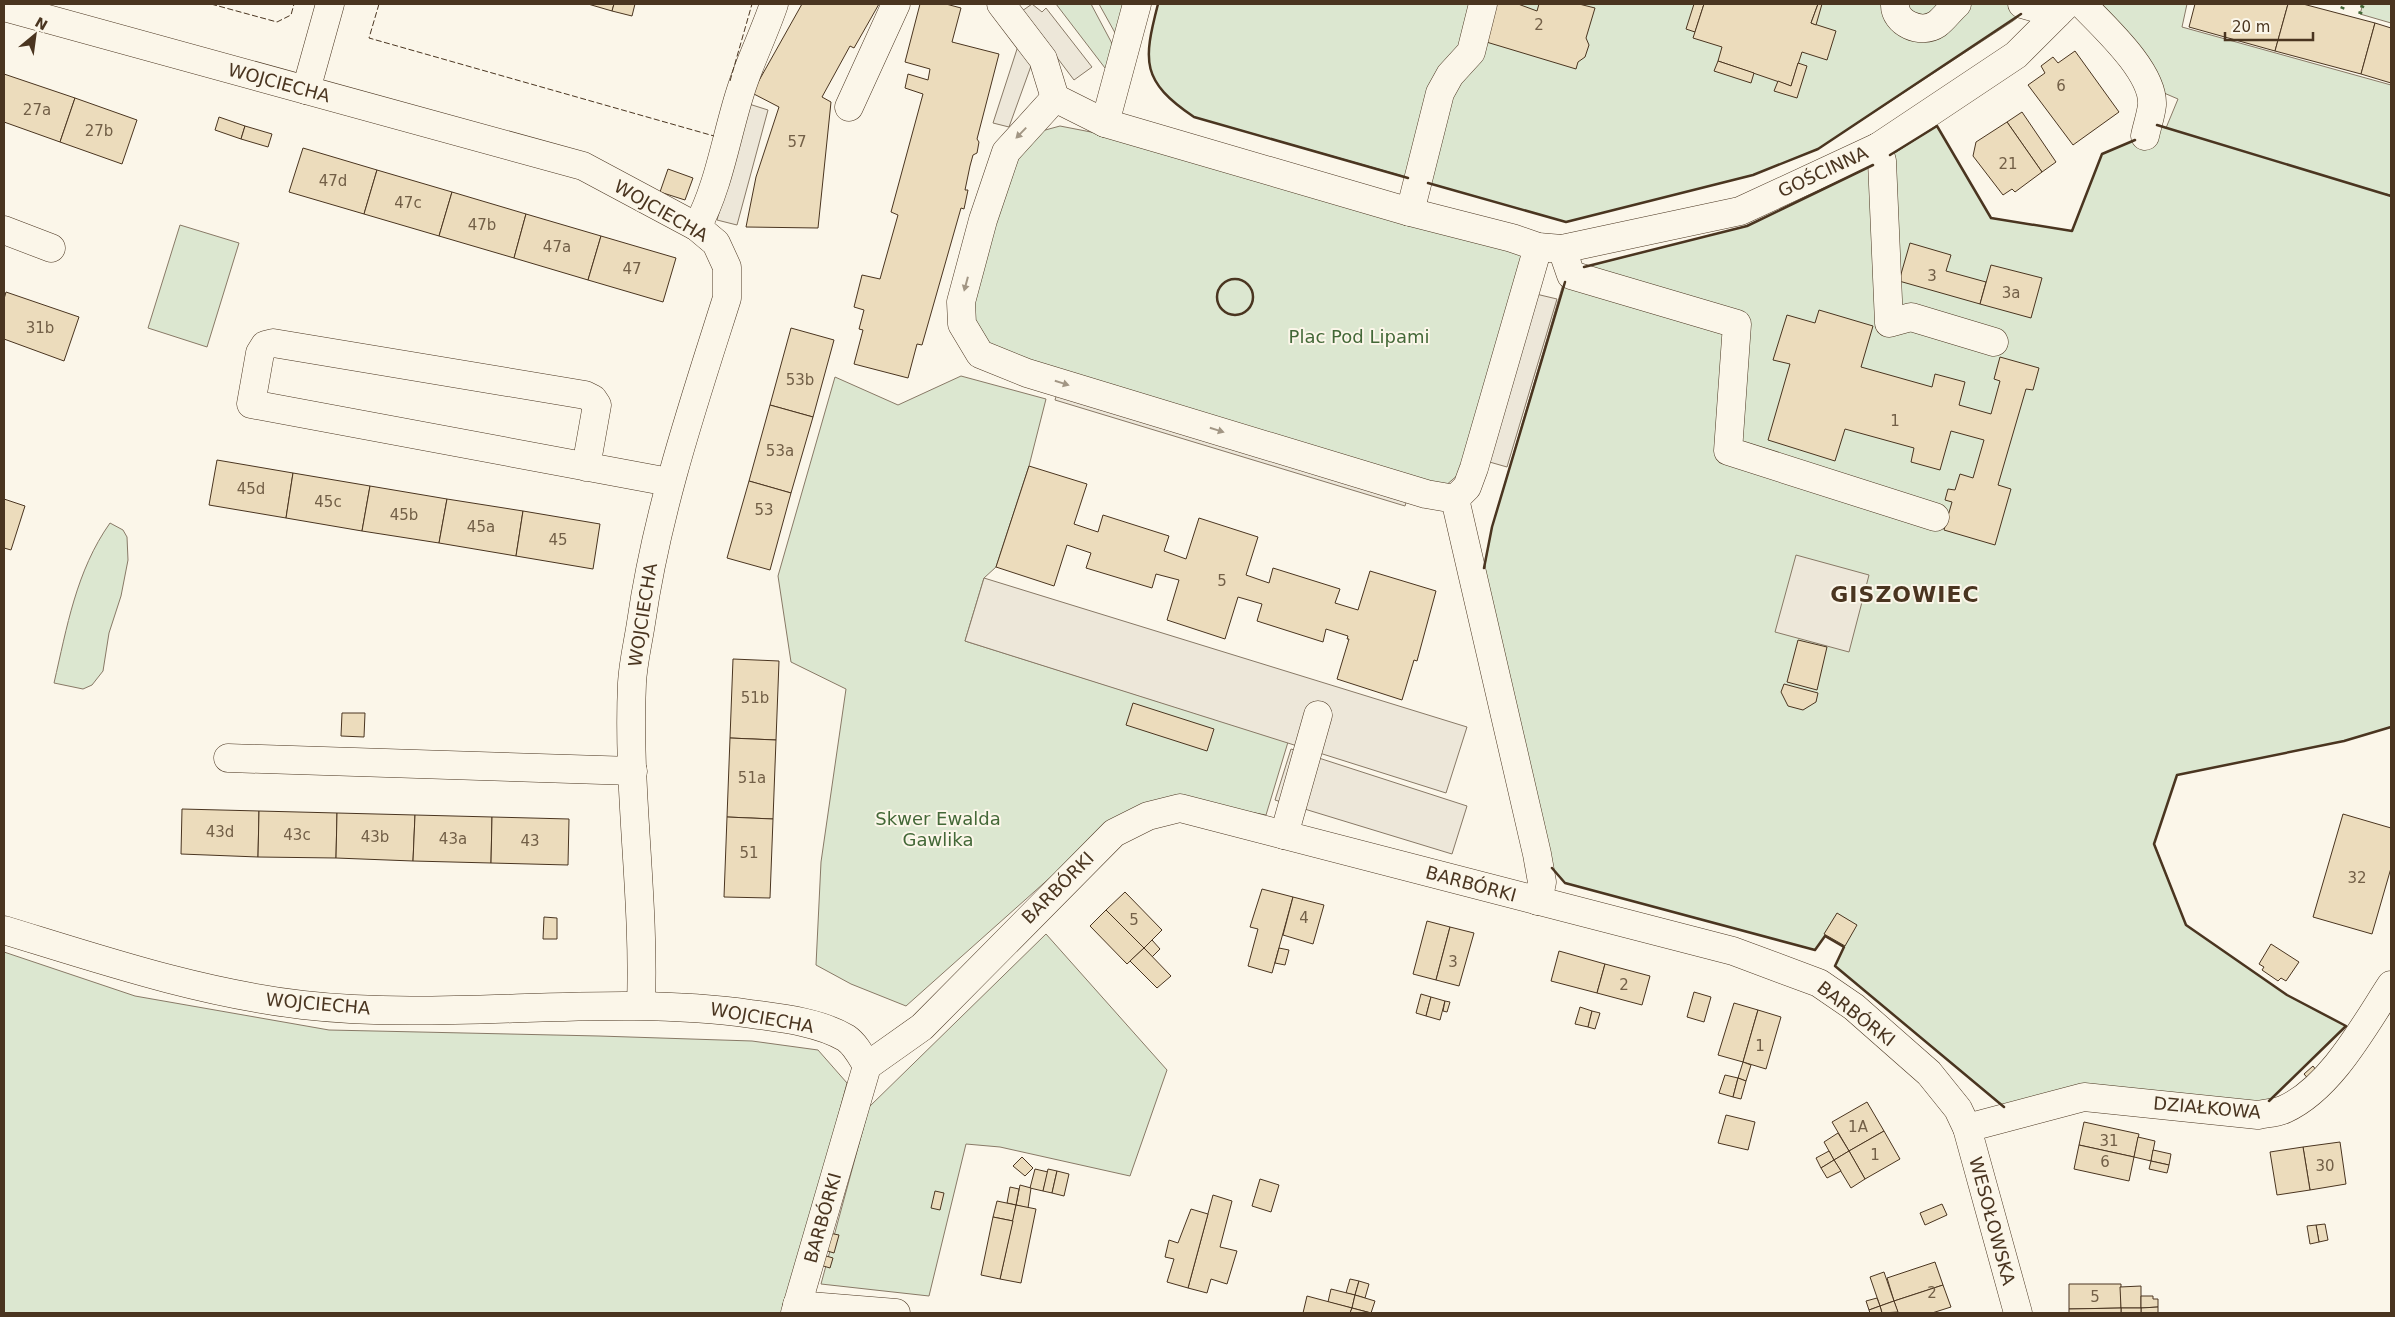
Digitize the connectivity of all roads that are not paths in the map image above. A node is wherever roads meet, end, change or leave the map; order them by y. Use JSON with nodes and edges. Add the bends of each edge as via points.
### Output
{"nodes":[{"id":1,"x":330,"y":4,"type":"edge"},
{"id":2,"x":774,"y":4,"type":"edge"},
{"id":3,"x":896,"y":4,"type":"edge"},
{"id":4,"x":1001,"y":4,"type":"edge"},
{"id":5,"x":1137,"y":4,"type":"edge"},
{"id":6,"x":1483,"y":4,"type":"edge"},
{"id":7,"x":1895,"y":4,"type":"edge"},
{"id":8,"x":1957,"y":4,"type":"edge"},
{"id":9,"x":2022,"y":4,"type":"edge"},
{"id":10,"x":2082,"y":4,"type":"edge"},
{"id":11,"x":4,"y":7,"type":"edge"},
{"id":12,"x":2062,"y":9,"type":"edge"},
{"id":13,"x":306,"y":90,"type":"junction"},
{"id":14,"x":1055,"y":98,"type":"junction"},
{"id":15,"x":849,"y":107,"type":"dead end"},
{"id":16,"x":1105,"y":122,"type":"junction"},
{"id":17,"x":2145,"y":136,"type":"dead end"},
{"id":18,"x":1878,"y":147,"type":"junction"},
{"id":19,"x":1410,"y":212,"type":"junction"},
{"id":20,"x":697,"y":227,"type":"junction"},
{"id":21,"x":4,"y":230,"type":"edge"},
{"id":22,"x":51,"y":248,"type":"dead end"},
{"id":23,"x":1550,"y":248,"type":"junction"},
{"id":24,"x":1994,"y":342,"type":"dead end"},
{"id":25,"x":586,"y":467,"type":"junction"},
{"id":26,"x":669,"y":482,"type":"junction"},
{"id":27,"x":1455,"y":499,"type":"junction"},
{"id":28,"x":1936,"y":517,"type":"dead end"},
{"id":29,"x":1318,"y":715,"type":"dead end"},
{"id":30,"x":228,"y":758,"type":"dead end"},
{"id":31,"x":633,"y":771,"type":"junction"},
{"id":32,"x":1284,"y":835,"type":"junction"},
{"id":33,"x":1538,"y":901,"type":"junction"},
{"id":34,"x":4,"y":930,"type":"edge"},
{"id":35,"x":2391,"y":985,"type":"edge"},
{"id":36,"x":641,"y":1004,"type":"junction"},
{"id":37,"x":867,"y":1066,"type":"junction"},
{"id":38,"x":1967,"y":1128,"type":"junction"},
{"id":39,"x":796,"y":1309,"type":"edge"},
{"id":40,"x":896,"y":1313,"type":"edge"},
{"id":41,"x":2018,"y":1313,"type":"edge"}],
"edges":[{"from":1,"to":13,"type":"street"},
{"from":2,"to":20,"type":"street","via":[[740,90],[708,206]]},
{"from":3,"to":15,"type":"street"},
{"from":4,"to":14,"type":"street","via":[[1043,59]]},
{"from":5,"to":16,"type":"street"},
{"from":6,"to":19,"type":"street","via":[[1471,52],[1450,75],[1440,93]]},
{"from":7,"to":8,"type":"street","via":[[1894,12],[1898,17],[1909,26],[1924,28],[1936,25]]},
{"from":9,"to":12,"type":"street"},
{"from":10,"to":17,"type":"street","via":[[2127,50],[2150,88],[2152,105]]},
{"from":11,"to":13,"type":"street","name":"WOJCIECHA"},
{"from":12,"to":18,"type":"street","name":"GOŚCINNA","via":[[2016,55]]},
{"from":13,"to":20,"type":"street","name":"WOJCIECHA","via":[[583,166]]},
{"from":14,"to":16,"type":"street"},
{"from":14,"to":27,"type":"street","one_way":true,"via":[[1006,152],[983,220],[961,302],[962,324],[980,354],[1046,378],[1426,494]]},
{"from":16,"to":19,"type":"street"},
{"from":18,"to":23,"type":"street","name":"GOŚCINNA","via":[[1740,211]]},
{"from":18,"to":24,"type":"street","via":[[1882,161],[1889,323],[1911,317]]},
{"from":19,"to":23,"type":"street"},
{"from":20,"to":26,"type":"street","name":"WOJCIECHA","via":[[716,243],[727,267],[726,298]]},
{"from":21,"to":22,"type":"street"},
{"from":23,"to":27,"type":"street","via":[[1467,487]]},
{"from":23,"to":28,"type":"street","via":[[1571,275],[1737,324],[1728,451]]},
{"from":25,"to":25,"type":"street","via":[[250,404],[260,353],[265,345],[273,343],[585,395],[597,405]]},
{"from":25,"to":26,"type":"street"},
{"from":26,"to":31,"type":"street","name":"WOJCIECHA","via":[[645,596],[632,682]]},
{"from":27,"to":33,"type":"street","name":"BARBÓRKI","via":[[1537,854],[1542,882]]},
{"from":29,"to":32,"type":"street"},
{"from":30,"to":31,"type":"street"},
{"from":31,"to":36,"type":"street","name":"WOJCIECHA","via":[[643,960]]},
{"from":32,"to":33,"type":"street","name":"BARBÓRKI"},
{"from":32,"to":37,"type":"street","name":"BARBÓRKI","via":[[1180,808],[1148,816],[1114,833],[922,1027]]},
{"from":33,"to":38,"type":"street","name":"BARBÓRKI","via":[[1733,951],[1819,983],[1854,1007],[1929,1072],[1958,1109]]},
{"from":34,"to":36,"type":"street","name":"WOJCIECHA","via":[[198,987],[304,1005],[403,1010]]},
{"from":35,"to":38,"type":"street","name":"DZIAŁKOWA","via":[[2350,1048],[2314,1089],[2284,1110],[2258,1115],[2084,1097]]},
{"from":36,"to":37,"type":"street","name":"WOJCIECHA","via":[[728,1011],[820,1028],[846,1038]]},
{"from":37,"to":39,"type":"street","name":"BARBÓRKI"},
{"from":38,"to":41,"type":"street","name":"WESOŁOWSKA"},
{"from":39,"to":40,"type":"street"}]}
